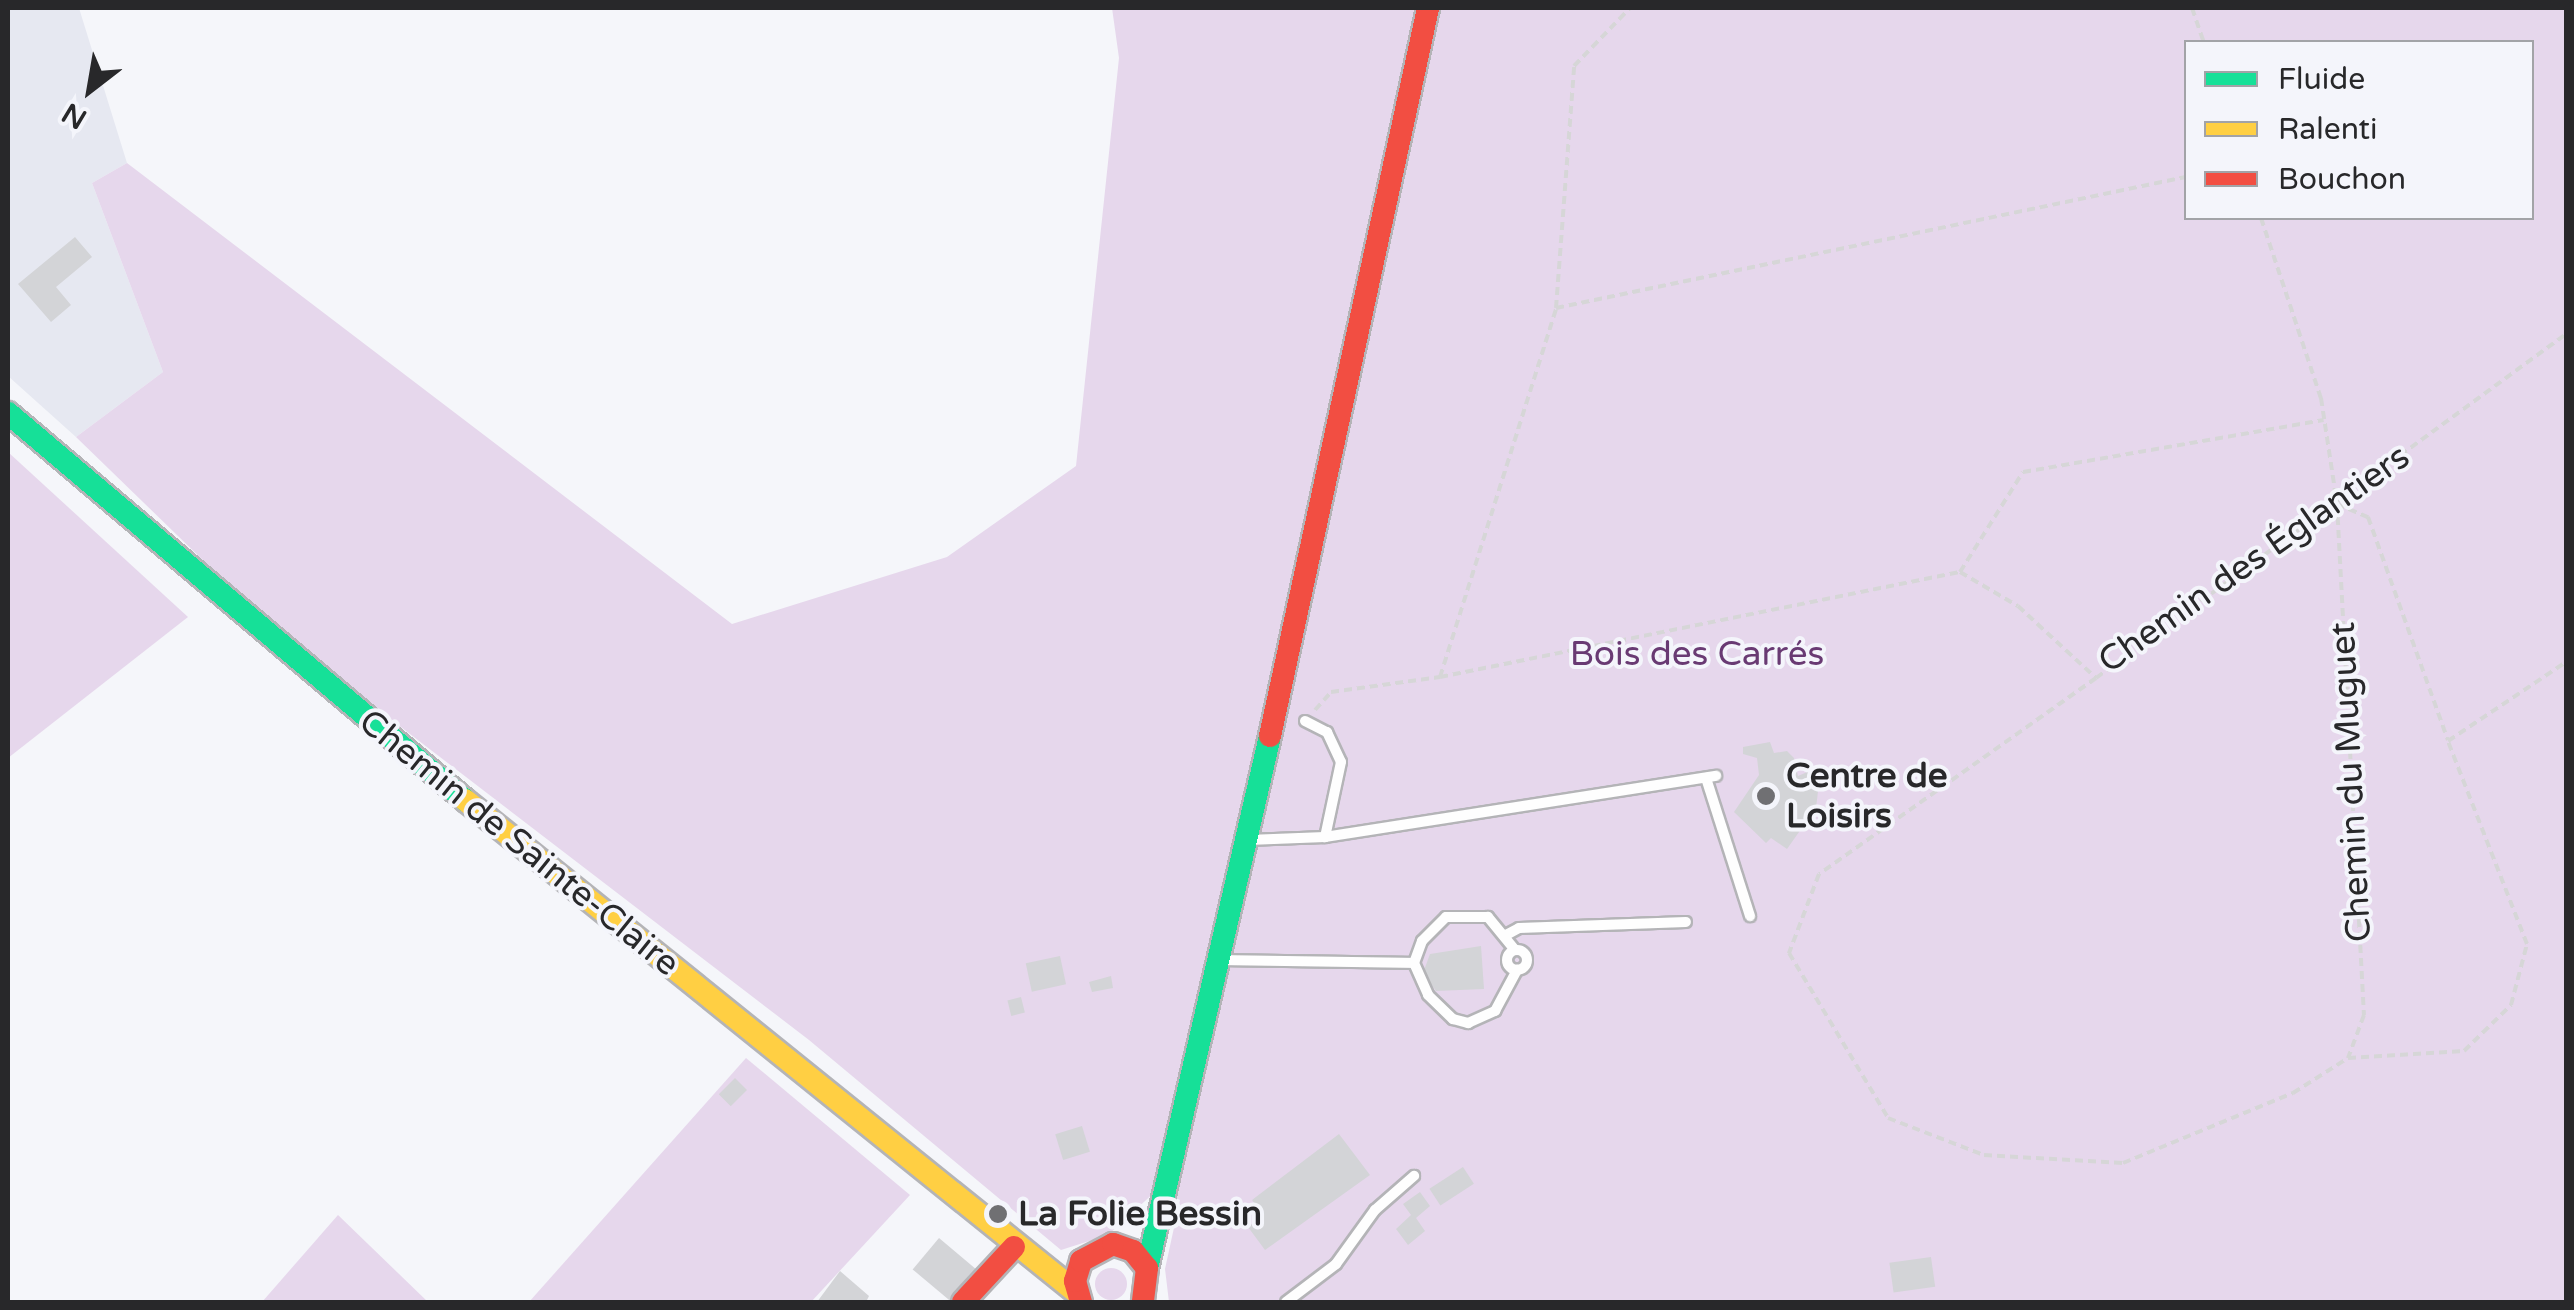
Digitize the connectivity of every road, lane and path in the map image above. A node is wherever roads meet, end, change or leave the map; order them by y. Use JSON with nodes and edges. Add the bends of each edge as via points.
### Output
{"nodes":[{"id":1,"x":1428,"y":8,"type":"edge"},
{"id":2,"x":1630,"y":8,"type":"edge"},
{"id":3,"x":2192,"y":8,"type":"edge"},
{"id":4,"x":2203,"y":40,"type":"edge"},
{"id":5,"x":2184,"y":177,"type":"edge"},
{"id":6,"x":2262,"y":220,"type":"edge"},
{"id":7,"x":1556,"y":308,"type":"junction"},
{"id":8,"x":2566,"y":334,"type":"edge"},
{"id":9,"x":8,"y":413,"type":"edge"},
{"id":10,"x":2324,"y":420,"type":"junction"},
{"id":11,"x":2337,"y":504,"type":"junction"},
{"id":12,"x":1960,"y":572,"type":"junction"},
{"id":13,"x":2566,"y":662,"type":"edge"},
{"id":14,"x":1440,"y":677,"type":"junction"},
{"id":15,"x":2096,"y":678,"type":"junction"},
{"id":16,"x":1306,"y":721,"type":"joint"},
{"id":17,"x":2448,"y":741,"type":"junction"},
{"id":18,"x":1326,"y":837,"type":"junction"},
{"id":19,"x":1247,"y":840,"type":"junction"},
{"id":20,"x":1750,"y":916,"type":"dead end"},
{"id":21,"x":1686,"y":922,"type":"dead end"},
{"id":22,"x":1506,"y":935,"type":"junction"},
{"id":23,"x":1222,"y":960,"type":"junction"},
{"id":24,"x":1414,"y":963,"type":"junction"},
{"id":25,"x":2348,"y":1058,"type":"junction"},
{"id":26,"x":1414,"y":1176,"type":"dead end"},
{"id":27,"x":1169,"y":1195,"type":"junction"},
{"id":28,"x":1113,"y":1244,"type":"junction"},
{"id":29,"x":1014,"y":1247,"type":"junction"},
{"id":30,"x":1088,"y":1254,"type":"junction"},
{"id":31,"x":1040,"y":1261,"type":"junction"},
{"id":32,"x":1146,"y":1268,"type":"junction"},
{"id":33,"x":1079,"y":1297,"type":"edge"},
{"id":34,"x":963,"y":1302,"type":"edge"},
{"id":35,"x":1144,"y":1302,"type":"edge"},
{"id":36,"x":1286,"y":1302,"type":"edge"}],
"edges":[{"from":1,"to":19,"type":"main road"},
{"from":2,"to":7,"type":"path","via":[[1574,66]]},
{"from":3,"to":4,"type":"path"},
{"from":5,"to":7,"type":"path"},
{"from":6,"to":10,"type":"path","name":"Chemin du Muguet"},
{"from":7,"to":14,"type":"path"},
{"from":8,"to":11,"type":"path","name":"Chemin des Églantiers"},
{"from":9,"to":29,"type":"main road","name":"Chemin de Sainte-Claire","via":[[314,679],[855,1110]]},
{"from":10,"to":11,"type":"path","name":"Chemin du Muguet"},
{"from":10,"to":12,"type":"path","via":[[2024,472]]},
{"from":11,"to":15,"type":"path","name":"Chemin des Églantiers"},
{"from":11,"to":17,"type":"path","via":[[2368,517]]},
{"from":11,"to":25,"type":"path","name":"Chemin du Muguet","via":[[2364,1015]]},
{"from":12,"to":14,"type":"path"},
{"from":12,"to":15,"type":"path","name":"Chemin des Églantiers","via":[[2018,606]]},
{"from":13,"to":17,"type":"path"},
{"from":14,"to":16,"type":"path","via":[[1331,692]]},
{"from":15,"to":25,"type":"path","via":[[1819,874],[1789,954],[1888,1118],[1984,1155],[2123,1163],[2293,1093]]},
{"from":16,"to":18,"type":"lane","via":[[1326,732],[1340,762]]},
{"from":17,"to":25,"type":"path","via":[[2527,944],[2510,1004],[2464,1051]]},
{"from":18,"to":19,"type":"lane"},
{"from":18,"to":20,"type":"lane","via":[[1711,777]]},
{"from":19,"to":23,"type":"main road"},
{"from":21,"to":22,"type":"lane","via":[[1520,928]]},
{"from":22,"to":24,"type":"lane","via":[[1488,916],[1446,917],[1422,941]]},
{"from":22,"to":24,"type":"lane","via":[[1527,960],[1495,1011],[1468,1023],[1453,1019],[1428,995]]},
{"from":23,"to":24,"type":"lane"},
{"from":23,"to":27,"type":"main road"},
{"from":26,"to":36,"type":"lane","via":[[1374,1210],[1336,1264]]},
{"from":27,"to":28,"type":"main road","via":[[1132,1235]]},
{"from":27,"to":32,"type":"main road"},
{"from":28,"to":30,"type":"main road"},
{"from":28,"to":32,"type":"main road","via":[[1133,1251]]},
{"from":29,"to":31,"type":"main road","name":"Chemin de Sainte-Claire"},
{"from":29,"to":34,"type":"main road"},
{"from":30,"to":31,"type":"main road"},
{"from":30,"to":33,"type":"main road","via":[[1076,1271]]},
{"from":31,"to":33,"type":"main road","name":"Chemin de Sainte-Claire"},
{"from":32,"to":35,"type":"main road"}]}
